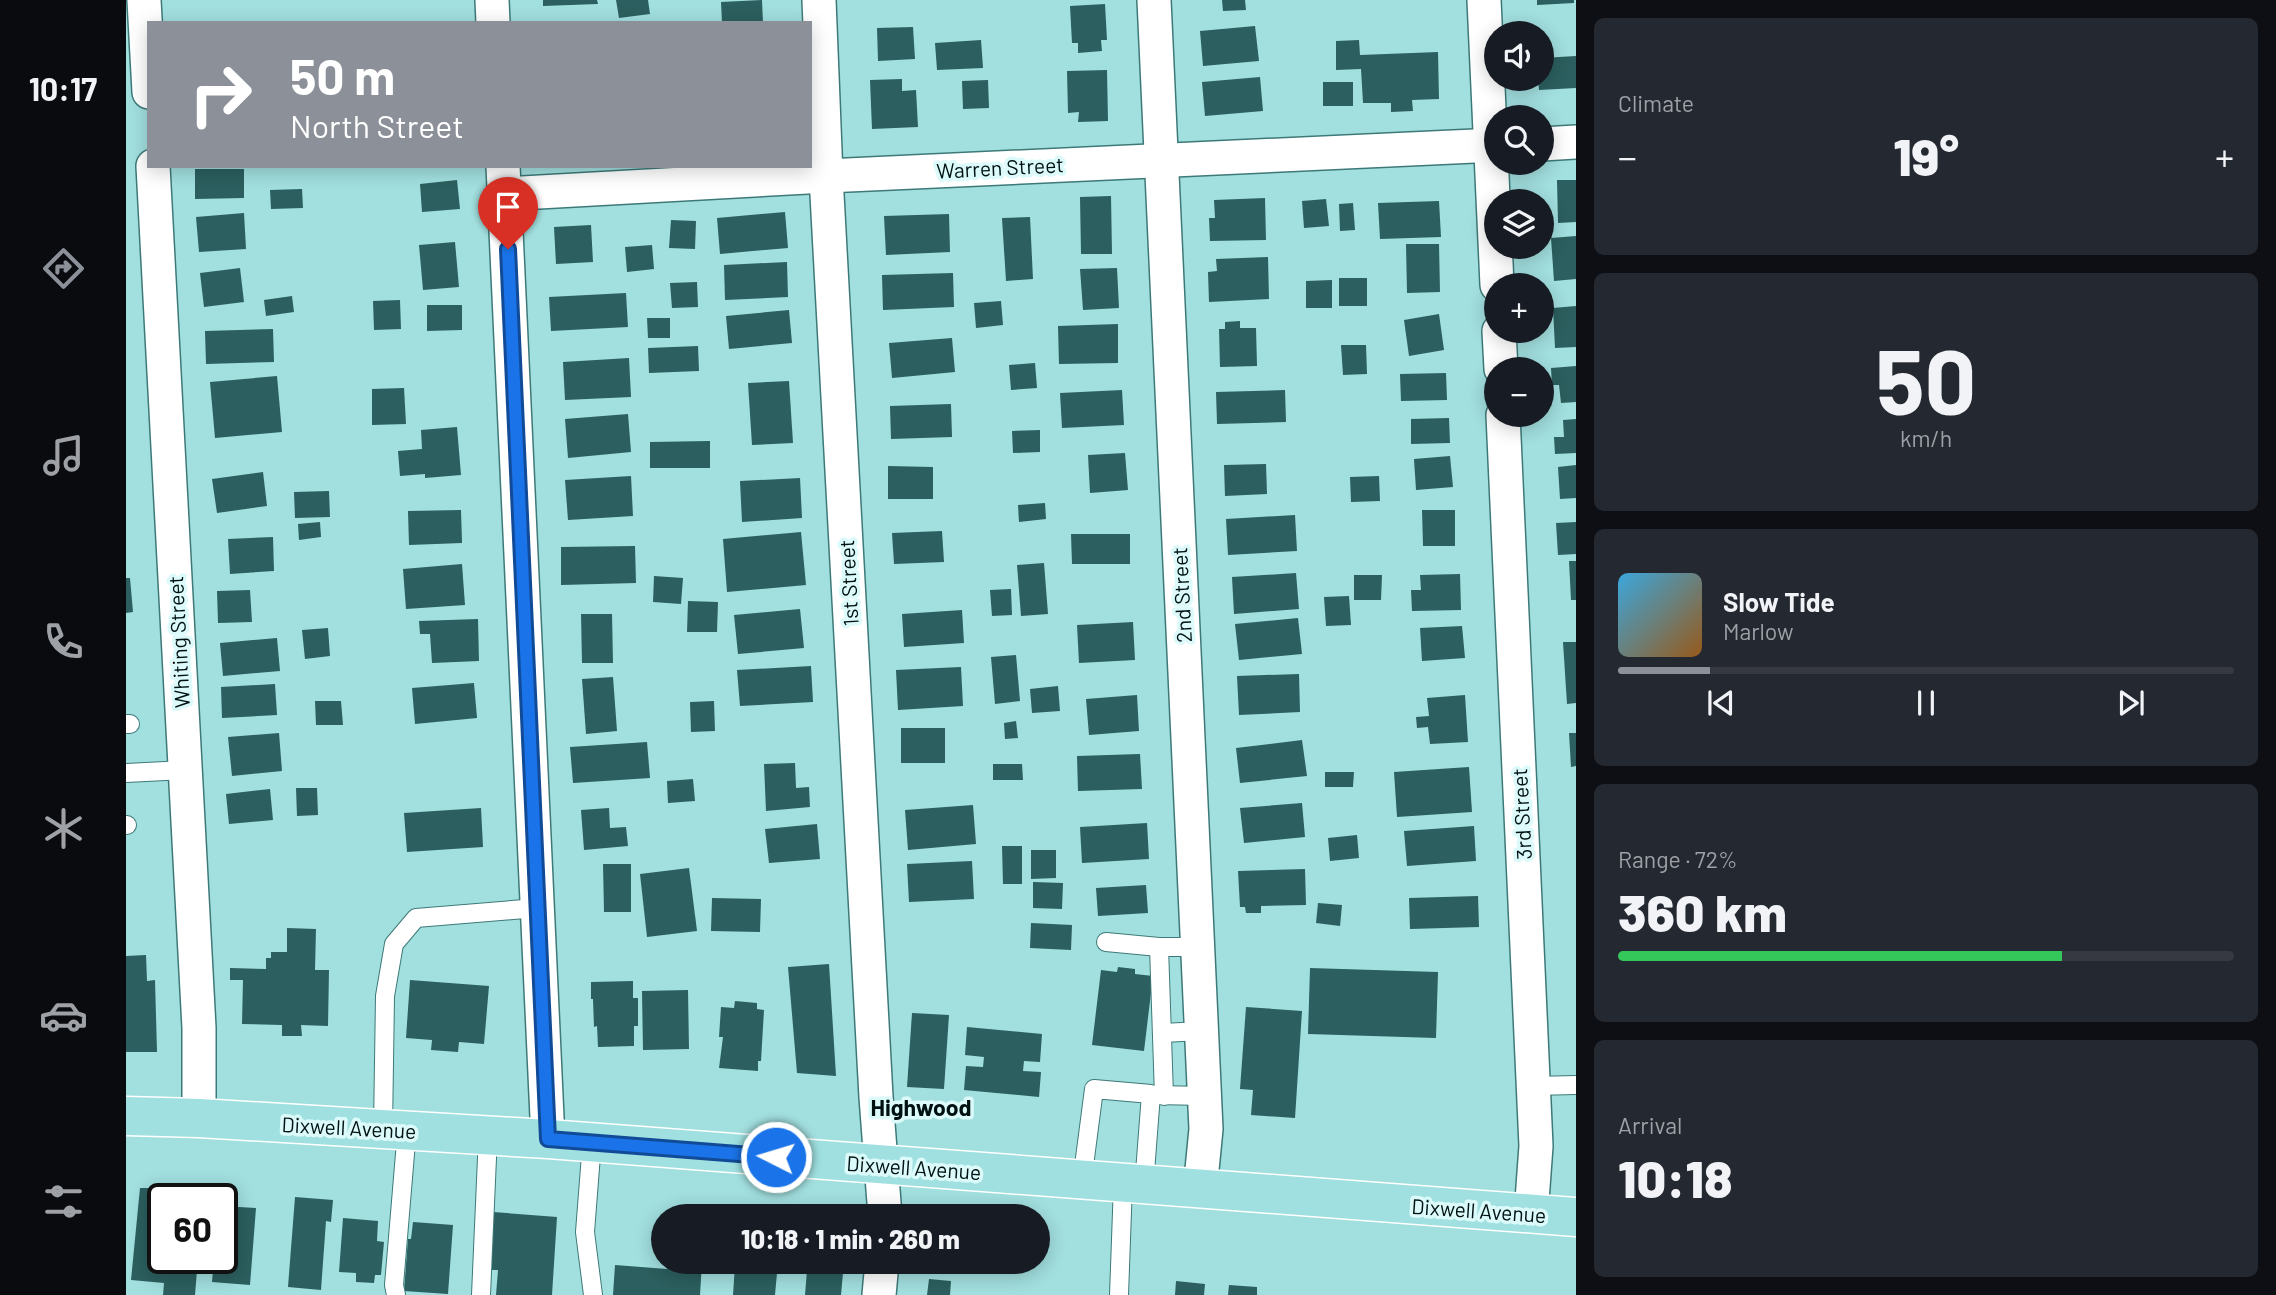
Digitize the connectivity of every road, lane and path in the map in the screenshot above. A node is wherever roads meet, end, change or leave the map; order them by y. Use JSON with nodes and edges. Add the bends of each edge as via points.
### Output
{"nodes":[{"id":1,"x":144,"y":0,"type":"edge"},
{"id":2,"x":492,"y":0,"type":"edge"},
{"id":3,"x":819,"y":0,"type":"edge"},
{"id":4,"x":1154,"y":0,"type":"edge"},
{"id":5,"x":1484,"y":0,"type":"edge"},
{"id":6,"x":493,"y":21,"type":"edge"},
{"id":7,"x":147,"y":55,"type":"edge"},
{"id":8,"x":1491,"y":105,"type":"edge"},
{"id":9,"x":1576,"y":142,"type":"edge"},
{"id":10,"x":1554,"y":143,"type":"edge"},
{"id":11,"x":1484,"y":146,"type":"edge"},
{"id":12,"x":1161,"y":160,"type":"junction"},
{"id":13,"x":153,"y":168,"type":"edge"},
{"id":14,"x":1495,"y":175,"type":"edge"},
{"id":15,"x":827,"y":176,"type":"junction"},
{"id":16,"x":504,"y":180,"type":"edge"},
{"id":17,"x":1497,"y":273,"type":"edge"},
{"id":18,"x":1504,"y":427,"type":"edge"},
{"id":19,"x":185,"y":770,"type":"junction"},
{"id":20,"x":126,"y":773,"type":"edge"},
{"id":21,"x":537,"y":908,"type":"junction"},
{"id":22,"x":1106,"y":942,"type":"dead end"},
{"id":23,"x":1159,"y":947,"type":"junction"},
{"id":24,"x":1198,"y":947,"type":"junction"},
{"id":25,"x":1202,"y":1031,"type":"junction"},
{"id":26,"x":1162,"y":1033,"type":"junction"},
{"id":27,"x":1576,"y":1085,"type":"edge"},
{"id":28,"x":1534,"y":1086,"type":"junction"},
{"id":29,"x":1158,"y":1095,"type":"junction"},
{"id":30,"x":1205,"y":1096,"type":"junction"},
{"id":31,"x":126,"y":1116,"type":"edge"},
{"id":32,"x":199,"y":1118,"type":"junction"},
{"id":33,"x":395,"y":1129,"type":"junction"},
{"id":34,"x":488,"y":1135,"type":"junction"},
{"id":35,"x":548,"y":1139,"type":"junction"},
{"id":36,"x":592,"y":1142,"type":"junction"},
{"id":37,"x":881,"y":1165,"type":"junction"},
{"id":38,"x":1082,"y":1181,"type":"junction"},
{"id":39,"x":1133,"y":1184,"type":"junction"},
{"id":40,"x":1200,"y":1190,"type":"junction"},
{"id":41,"x":884,"y":1204,"type":"edge"},
{"id":42,"x":1531,"y":1214,"type":"junction"},
{"id":43,"x":1576,"y":1217,"type":"edge"},
{"id":44,"x":881,"y":1274,"type":"edge"},
{"id":45,"x":396,"y":1295,"type":"edge"},
{"id":46,"x":481,"y":1295,"type":"edge"},
{"id":47,"x":593,"y":1295,"type":"edge"},
{"id":48,"x":879,"y":1295,"type":"edge"},
{"id":49,"x":1119,"y":1295,"type":"edge"}],
"edges":[{"from":1,"to":7,"type":"street"},
{"from":2,"to":6,"type":"street"},
{"from":3,"to":15,"type":"street","name":"1st Street"},
{"from":4,"to":12,"type":"street","name":"2nd Street"},
{"from":5,"to":8,"type":"street"},
{"from":9,"to":10,"type":"street"},
{"from":11,"to":12,"type":"street","name":"Warren Street"},
{"from":12,"to":15,"type":"street","name":"Warren Street"},
{"from":12,"to":24,"type":"street","name":"2nd Street"},
{"from":13,"to":19,"type":"street","name":"Whiting Street"},
{"from":14,"to":17,"type":"street"},
{"from":15,"to":16,"type":"street","name":"Warren Street"},
{"from":15,"to":37,"type":"street","name":"1st Street"},
{"from":16,"to":21,"type":"street"},
{"from":18,"to":28,"type":"street","name":"3rd Street"},
{"from":19,"to":20,"type":"lane"},
{"from":19,"to":32,"type":"street","name":"Whiting Street","via":[[199,1028]]},
{"from":21,"to":33,"type":"lane","via":[[415,918],[394,944],[385,996]]},
{"from":21,"to":35,"type":"street"},
{"from":22,"to":23,"type":"lane"},
{"from":23,"to":24,"type":"lane"},
{"from":23,"to":26,"type":"lane"},
{"from":24,"to":25,"type":"street","name":"2nd Street"},
{"from":25,"to":26,"type":"lane"},
{"from":25,"to":30,"type":"street","name":"2nd Street"},
{"from":26,"to":29,"type":"lane"},
{"from":27,"to":28,"type":"lane"},
{"from":28,"to":42,"type":"street","name":"3rd Street"},
{"from":29,"to":30,"type":"lane"},
{"from":29,"to":38,"type":"lane","via":[[1094,1089]]},
{"from":29,"to":39,"type":"lane"},
{"from":30,"to":40,"type":"street","name":"2nd Street"},
{"from":31,"to":32,"type":"main road","name":"Dixwell Avenue"},
{"from":32,"to":33,"type":"main road","name":"Dixwell Avenue"},
{"from":33,"to":34,"type":"main road","name":"Dixwell Avenue"},
{"from":33,"to":45,"type":"lane"},
{"from":34,"to":35,"type":"main road","name":"Dixwell Avenue"},
{"from":34,"to":46,"type":"lane"},
{"from":35,"to":36,"type":"main road","name":"Dixwell Avenue"},
{"from":36,"to":37,"type":"main road","name":"Dixwell Avenue"},
{"from":36,"to":47,"type":"lane","via":[[585,1231]]},
{"from":37,"to":38,"type":"main road","name":"Dixwell Avenue"},
{"from":37,"to":41,"type":"street","name":"1st Street"},
{"from":38,"to":39,"type":"main road","name":"Dixwell Avenue"},
{"from":39,"to":40,"type":"main road","name":"Dixwell Avenue"},
{"from":39,"to":49,"type":"lane"},
{"from":40,"to":42,"type":"main road","name":"Dixwell Avenue"},
{"from":42,"to":43,"type":"main road","name":"Dixwell Avenue"},
{"from":44,"to":48,"type":"street"}]}
